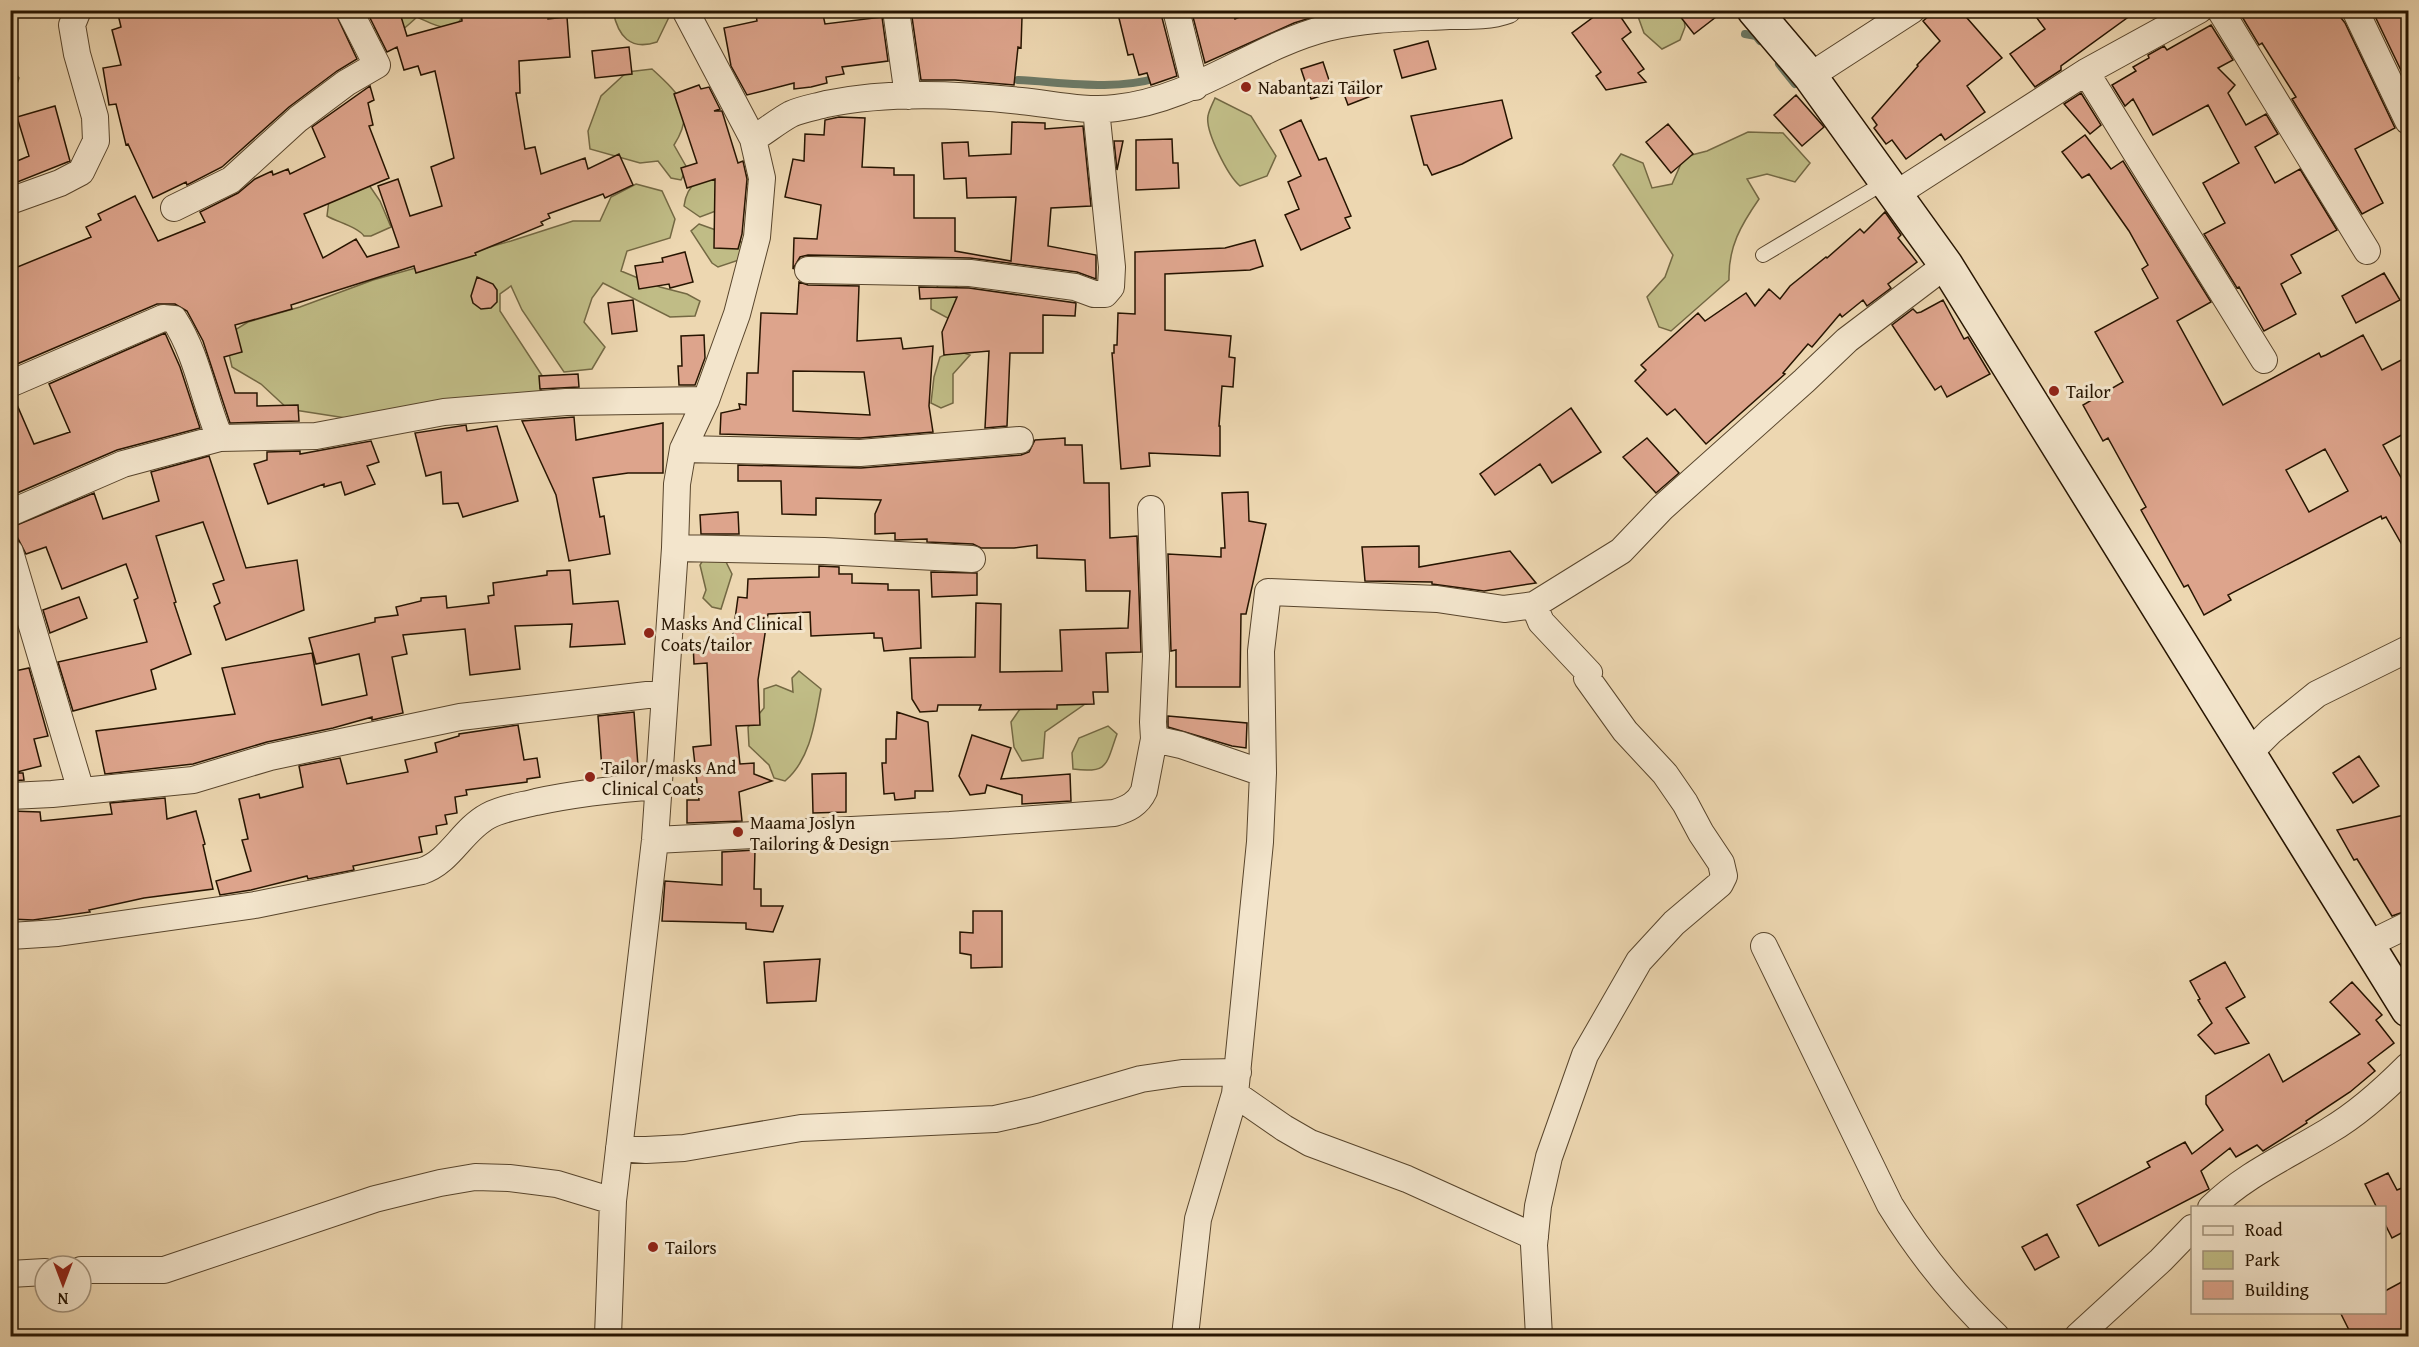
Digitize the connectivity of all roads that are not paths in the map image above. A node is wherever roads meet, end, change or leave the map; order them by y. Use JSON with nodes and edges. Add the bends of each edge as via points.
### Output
{"nodes":[{"id":1,"x":78,"y":10,"type":"edge"},
{"id":2,"x":349,"y":10,"type":"edge"},
{"id":3,"x":685,"y":10,"type":"edge"},
{"id":4,"x":896,"y":10,"type":"edge"},
{"id":5,"x":1176,"y":10,"type":"edge"},
{"id":6,"x":1508,"y":10,"type":"edge"},
{"id":7,"x":1754,"y":10,"type":"edge"},
{"id":8,"x":1912,"y":10,"type":"edge"},
{"id":9,"x":2199,"y":10,"type":"edge"},
{"id":10,"x":2220,"y":10,"type":"edge"},
{"id":11,"x":2355,"y":10,"type":"edge"},
{"id":12,"x":2086,"y":72,"type":"junction"},
{"id":13,"x":1810,"y":76,"type":"junction"},
{"id":14,"x":1195,"y":87,"type":"junction"},
{"id":15,"x":908,"y":96,"type":"junction"},
{"id":16,"x":1096,"y":109,"type":"junction"},
{"id":17,"x":2409,"y":121,"type":"edge"},
{"id":18,"x":753,"y":139,"type":"junction"},
{"id":19,"x":1892,"y":187,"type":"junction"},
{"id":20,"x":10,"y":201,"type":"edge"},
{"id":21,"x":174,"y":208,"type":"dead end"},
{"id":22,"x":2367,"y":251,"type":"dead end"},
{"id":23,"x":1763,"y":255,"type":"dead end"},
{"id":24,"x":1946,"y":265,"type":"junction"},
{"id":25,"x":808,"y":270,"type":"dead end"},
{"id":26,"x":2264,"y":360,"type":"dead end"},
{"id":27,"x":10,"y":384,"type":"edge"},
{"id":28,"x":706,"y":400,"type":"junction"},
{"id":29,"x":220,"y":438,"type":"junction"},
{"id":30,"x":1020,"y":440,"type":"dead end"},
{"id":31,"x":683,"y":449,"type":"junction"},
{"id":32,"x":1151,"y":509,"type":"dead end"},
{"id":33,"x":10,"y":513,"type":"edge"},
{"id":34,"x":675,"y":548,"type":"junction"},
{"id":35,"x":10,"y":552,"type":"edge"},
{"id":36,"x":972,"y":559,"type":"dead end"},
{"id":37,"x":1534,"y":605,"type":"junction"},
{"id":38,"x":2409,"y":649,"type":"edge"},
{"id":39,"x":664,"y":693,"type":"junction"},
{"id":40,"x":1154,"y":739,"type":"junction"},
{"id":41,"x":2250,"y":752,"type":"junction"},
{"id":42,"x":1263,"y":773,"type":"junction"},
{"id":43,"x":658,"y":786,"type":"junction"},
{"id":44,"x":81,"y":791,"type":"junction"},
{"id":45,"x":10,"y":796,"type":"edge"},
{"id":46,"x":655,"y":840,"type":"junction"},
{"id":47,"x":2409,"y":925,"type":"edge"},
{"id":48,"x":10,"y":936,"type":"edge"},
{"id":49,"x":2369,"y":944,"type":"junction"},
{"id":50,"x":1764,"y":946,"type":"dead end"},
{"id":51,"x":2409,"y":1010,"type":"edge"},
{"id":52,"x":2409,"y":1066,"type":"edge"},
{"id":53,"x":1237,"y":1083,"type":"junction"},
{"id":54,"x":619,"y":1148,"type":"junction"},
{"id":55,"x":613,"y":1201,"type":"junction"},
{"id":56,"x":2213,"y":1206,"type":"edge"},
{"id":57,"x":2191,"y":1229,"type":"edge"},
{"id":58,"x":1535,"y":1237,"type":"junction"},
{"id":59,"x":93,"y":1270,"type":"edge"},
{"id":60,"x":33,"y":1273,"type":"edge"},
{"id":61,"x":10,"y":1274,"type":"edge"},
{"id":62,"x":608,"y":1336,"type":"edge"},
{"id":63,"x":1185,"y":1336,"type":"edge"},
{"id":64,"x":1539,"y":1336,"type":"edge"},
{"id":65,"x":1996,"y":1336,"type":"edge"},
{"id":66,"x":2078,"y":1336,"type":"edge"}],
"edges":[{"from":1,"to":20,"type":"street","via":[[72,25],[95,117],[96,141],[81,171]]},
{"from":2,"to":21,"type":"street","via":[[377,65],[298,119],[231,180]]},
{"from":3,"to":18,"type":"street"},
{"from":4,"to":15,"type":"street"},
{"from":5,"to":14,"type":"street"},
{"from":6,"to":14,"type":"street","via":[[1489,15],[1380,19],[1326,28]]},
{"from":7,"to":13,"type":"street"},
{"from":8,"to":13,"type":"street"},
{"from":9,"to":12,"type":"street"},
{"from":10,"to":22,"type":"street"},
{"from":11,"to":17,"type":"street"},
{"from":12,"to":19,"type":"street"},
{"from":12,"to":26,"type":"street"},
{"from":13,"to":19,"type":"street"},
{"from":14,"to":16,"type":"street","via":[[1152,102]]},
{"from":15,"to":16,"type":"street","via":[[991,98]]},
{"from":15,"to":18,"type":"street","via":[[863,98],[815,107],[792,114]]},
{"from":16,"to":25,"type":"street","via":[[1112,267],[1111,287],[1105,294],[970,273]]},
{"from":18,"to":28,"type":"street","via":[[762,178],[757,237],[737,314]]},
{"from":19,"to":23,"type":"lane"},
{"from":19,"to":24,"type":"street"},
{"from":24,"to":37,"type":"street","via":[[1847,340],[1662,508],[1621,551]]},
{"from":24,"to":41,"type":"street"},
{"from":27,"to":29,"type":"street","via":[[163,318],[174,319],[193,353]]},
{"from":28,"to":29,"type":"street","via":[[566,402],[444,412],[316,436]]},
{"from":28,"to":31,"type":"street"},
{"from":29,"to":33,"type":"street","via":[[123,465]]},
{"from":30,"to":31,"type":"street","via":[[860,453]]},
{"from":31,"to":34,"type":"street","via":[[676,484]]},
{"from":32,"to":40,"type":"street","via":[[1156,656]]},
{"from":34,"to":36,"type":"street"},
{"from":34,"to":39,"type":"street"},
{"from":35,"to":44,"type":"street"},
{"from":37,"to":42,"type":"street","via":[[1504,609],[1437,599],[1268,592],[1260,682]]},
{"from":37,"to":58,"type":"street","via":[[1541,622],[1589,673],[1587,678],[1625,730],[1672,784],[1717,856],[1724,876],[1639,961],[1585,1055],[1549,1157]]},
{"from":38,"to":41,"type":"street","via":[[2317,694]]},
{"from":39,"to":43,"type":"street"},
{"from":39,"to":44,"type":"street","via":[[460,717],[270,757],[193,780]]},
{"from":40,"to":42,"type":"street"},
{"from":40,"to":46,"type":"street","via":[[1141,798],[1114,813]]},
{"from":41,"to":49,"type":"street"},
{"from":42,"to":53,"type":"street"},
{"from":43,"to":46,"type":"street"},
{"from":43,"to":48,"type":"street","via":[[579,793],[502,810],[472,826],[440,862],[422,871],[255,905],[58,933]]},
{"from":44,"to":45,"type":"street"},
{"from":46,"to":54,"type":"street"},
{"from":47,"to":49,"type":"street"},
{"from":49,"to":51,"type":"street"},
{"from":50,"to":65,"type":"street","via":[[1890,1205],[1910,1238]]},
{"from":52,"to":56,"type":"street","via":[[2348,1118],[2241,1182]]},
{"from":53,"to":54,"type":"street","via":[[1182,1072],[1141,1079],[995,1119],[801,1128],[684,1148]]},
{"from":53,"to":58,"type":"street","via":[[1284,1128],[1310,1143],[1407,1179]]},
{"from":53,"to":63,"type":"street","via":[[1198,1219]]},
{"from":54,"to":55,"type":"street"},
{"from":55,"to":59,"type":"street","via":[[557,1184],[475,1177],[375,1199],[164,1270]]},
{"from":55,"to":62,"type":"street"},
{"from":57,"to":66,"type":"street"},
{"from":58,"to":64,"type":"street"},
{"from":60,"to":61,"type":"street"}]}
